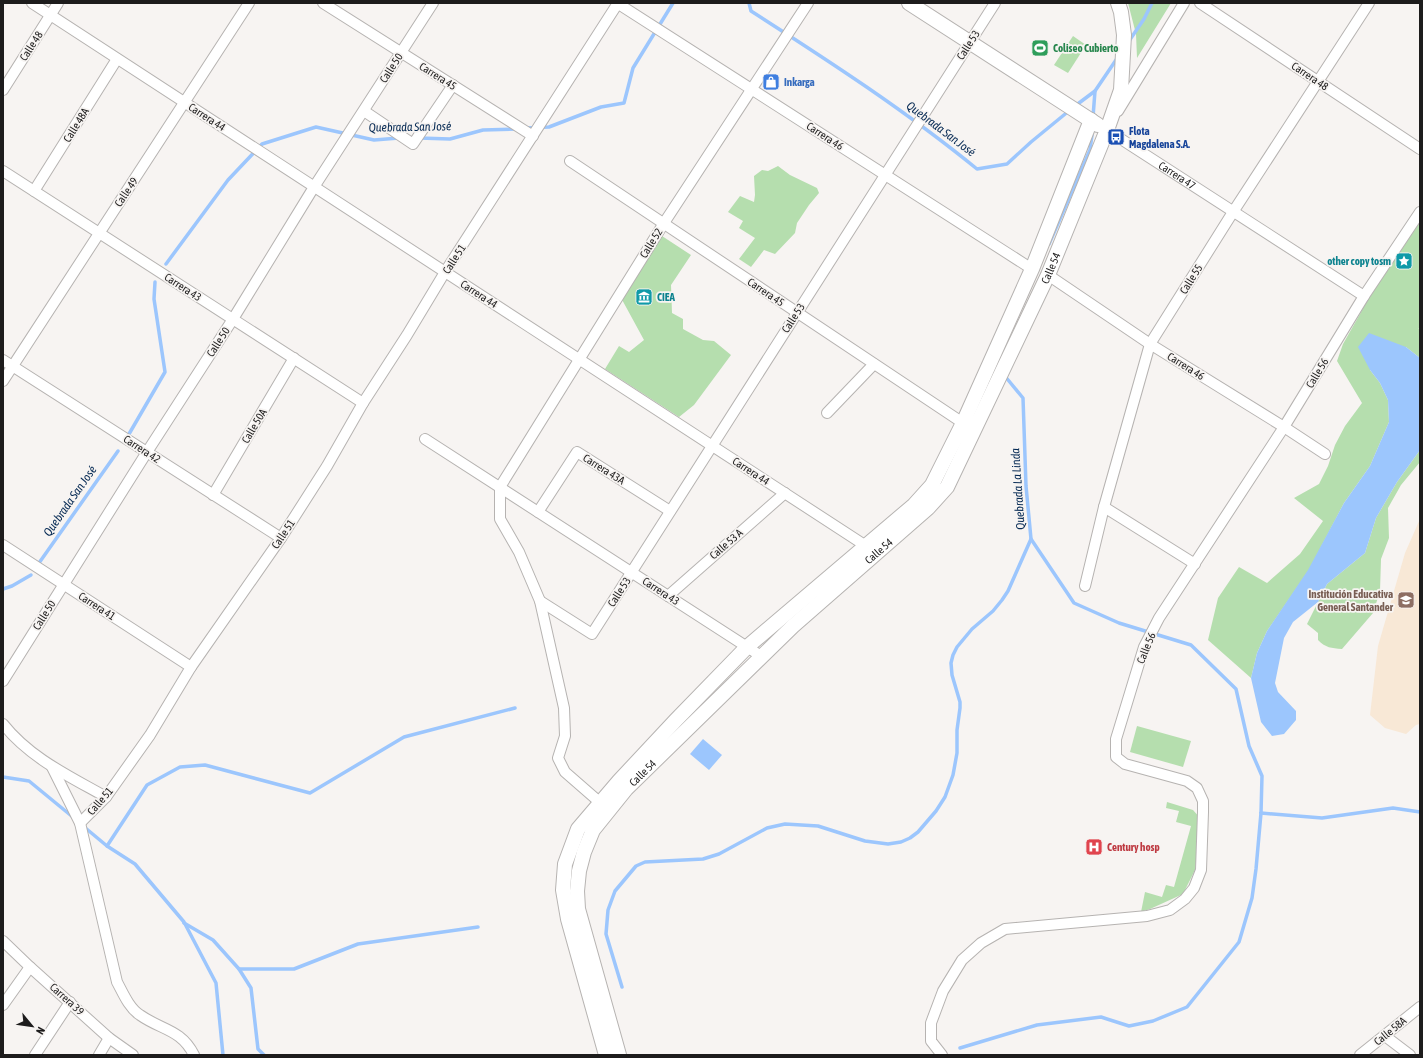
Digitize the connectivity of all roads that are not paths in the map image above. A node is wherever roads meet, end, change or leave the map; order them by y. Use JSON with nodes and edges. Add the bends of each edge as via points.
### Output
{"nodes":[{"id":1,"x":32,"y":3,"type":"edge"},
{"id":2,"x":58,"y":3,"type":"edge"},
{"id":3,"x":249,"y":3,"type":"edge"},
{"id":4,"x":323,"y":3,"type":"edge"},
{"id":5,"x":433,"y":3,"type":"edge"},
{"id":6,"x":618,"y":3,"type":"edge"},
{"id":7,"x":808,"y":3,"type":"edge"},
{"id":8,"x":909,"y":3,"type":"edge"},
{"id":9,"x":995,"y":3,"type":"edge"},
{"id":10,"x":1118,"y":3,"type":"edge"},
{"id":11,"x":1184,"y":3,"type":"edge"},
{"id":12,"x":1200,"y":3,"type":"edge"},
{"id":13,"x":1369,"y":3,"type":"edge"},
{"id":14,"x":51,"y":15,"type":"junction"},
{"id":15,"x":970,"y":42,"type":"junction"},
{"id":16,"x":401,"y":53,"type":"junction"},
{"id":17,"x":117,"y":59,"type":"junction"},
{"id":18,"x":1318,"y":81,"type":"junction"},
{"id":19,"x":453,"y":85,"type":"junction"},
{"id":20,"x":751,"y":89,"type":"junction"},
{"id":21,"x":3,"y":90,"type":"edge"},
{"id":22,"x":185,"y":103,"type":"junction"},
{"id":23,"x":364,"y":111,"type":"junction"},
{"id":24,"x":1091,"y":120,"type":"junction"},
{"id":25,"x":1106,"y":130,"type":"junction"},
{"id":26,"x":533,"y":136,"type":"junction"},
{"id":27,"x":1420,"y":149,"type":"edge"},
{"id":28,"x":570,"y":161,"type":"dead end"},
{"id":29,"x":3,"y":171,"type":"edge"},
{"id":30,"x":885,"y":175,"type":"junction"},
{"id":31,"x":314,"y":187,"type":"junction"},
{"id":32,"x":34,"y":192,"type":"junction"},
{"id":33,"x":1233,"y":212,"type":"junction"},
{"id":34,"x":1420,"y":212,"type":"edge"},
{"id":35,"x":664,"y":223,"type":"junction"},
{"id":36,"x":98,"y":233,"type":"junction"},
{"id":37,"x":1032,"y":269,"type":"junction"},
{"id":38,"x":445,"y":272,"type":"junction"},
{"id":39,"x":1048,"y":275,"type":"junction"},
{"id":40,"x":1364,"y":296,"type":"junction"},
{"id":41,"x":797,"y":312,"type":"junction"},
{"id":42,"x":233,"y":319,"type":"junction"},
{"id":43,"x":1150,"y":344,"type":"junction"},
{"id":44,"x":294,"y":358,"type":"junction"},
{"id":45,"x":579,"y":359,"type":"junction"},
{"id":46,"x":3,"y":360,"type":"edge"},
{"id":47,"x":874,"y":364,"type":"junction"},
{"id":48,"x":12,"y":366,"type":"junction"},
{"id":49,"x":3,"y":381,"type":"edge"},
{"id":50,"x":362,"y":403,"type":"junction"},
{"id":51,"x":827,"y":413,"type":"dead end"},
{"id":52,"x":963,"y":423,"type":"junction"},
{"id":53,"x":1284,"y":427,"type":"junction"},
{"id":54,"x":425,"y":439,"type":"dead end"},
{"id":55,"x":712,"y":446,"type":"junction"},
{"id":56,"x":147,"y":452,"type":"junction"},
{"id":57,"x":1324,"y":454,"type":"dead end"},
{"id":58,"x":500,"y":487,"type":"junction"},
{"id":59,"x":785,"y":493,"type":"junction"},
{"id":60,"x":213,"y":495,"type":"junction"},
{"id":61,"x":1104,"y":507,"type":"junction"},
{"id":62,"x":670,"y":511,"type":"junction"},
{"id":63,"x":538,"y":512,"type":"junction"},
{"id":64,"x":281,"y":538,"type":"junction"},
{"id":65,"x":3,"y":545,"type":"edge"},
{"id":66,"x":866,"y":546,"type":"junction"},
{"id":67,"x":1195,"y":564,"type":"junction"},
{"id":68,"x":632,"y":572,"type":"junction"},
{"id":69,"x":64,"y":585,"type":"junction"},
{"id":70,"x":1085,"y":586,"type":"dead end"},
{"id":71,"x":668,"y":596,"type":"junction"},
{"id":72,"x":540,"y":601,"type":"junction"},
{"id":73,"x":747,"y":647,"type":"junction"},
{"id":74,"x":761,"y":656,"type":"junction"},
{"id":75,"x":190,"y":667,"type":"junction"},
{"id":76,"x":3,"y":681,"type":"edge"},
{"id":77,"x":3,"y":724,"type":"edge"},
{"id":78,"x":52,"y":767,"type":"junction"},
{"id":79,"x":106,"y":797,"type":"junction"},
{"id":80,"x":604,"y":806,"type":"junction"},
{"id":81,"x":80,"y":824,"type":"junction"},
{"id":82,"x":3,"y":941,"type":"edge"},
{"id":83,"x":30,"y":967,"type":"junction"},
{"id":84,"x":70,"y":1002,"type":"junction"},
{"id":85,"x":3,"y":1005,"type":"edge"},
{"id":86,"x":1420,"y":1007,"type":"edge"},
{"id":87,"x":1385,"y":1036,"type":"junction"},
{"id":88,"x":109,"y":1038,"type":"junction"},
{"id":89,"x":35,"y":1055,"type":"edge"},
{"id":90,"x":99,"y":1055,"type":"edge"},
{"id":91,"x":133,"y":1055,"type":"edge"},
{"id":92,"x":194,"y":1055,"type":"edge"},
{"id":93,"x":606,"y":1055,"type":"edge"},
{"id":94,"x":619,"y":1055,"type":"edge"},
{"id":95,"x":942,"y":1055,"type":"edge"},
{"id":96,"x":1360,"y":1055,"type":"edge"},
{"id":97,"x":1410,"y":1055,"type":"edge"}],
"edges":[{"from":1,"to":14,"type":"street","name":"Carrera 44"},
{"from":2,"to":14,"type":"street","name":"Calle 48"},
{"from":3,"to":22,"type":"street","name":"Calle 49"},
{"from":4,"to":16,"type":"street","name":"Carrera 45"},
{"from":5,"to":16,"type":"street","name":"Calle 50"},
{"from":6,"to":20,"type":"street","name":"Carrera 46"},
{"from":6,"to":26,"type":"street","name":"Calle 51"},
{"from":7,"to":20,"type":"street","name":"Calle 52"},
{"from":8,"to":15,"type":"main road","name":"Carrera 47"},
{"from":9,"to":15,"type":"street","name":"Calle 53"},
{"from":10,"to":25,"type":"main road","via":[[1124,35],[1121,90]]},
{"from":11,"to":25,"type":"street","name":"Calle 54"},
{"from":12,"to":18,"type":"street","name":"Carrera 48"},
{"from":13,"to":18,"type":"street","name":"Calle 55"},
{"from":14,"to":17,"type":"street","name":"Carrera 44"},
{"from":14,"to":21,"type":"street","name":"Calle 48"},
{"from":15,"to":24,"type":"main road","name":"Carrera 47"},
{"from":15,"to":30,"type":"street","name":"Calle 53"},
{"from":16,"to":19,"type":"street","name":"Carrera 45"},
{"from":16,"to":23,"type":"street","name":"Calle 50"},
{"from":17,"to":22,"type":"street","name":"Carrera 44"},
{"from":17,"to":32,"type":"street","name":"Calle 48A"},
{"from":18,"to":27,"type":"street","name":"Carrera 48"},
{"from":18,"to":33,"type":"street","name":"Calle 55"},
{"from":19,"to":23,"type":"street","via":[[413,144]]},
{"from":19,"to":26,"type":"street","name":"Carrera 45"},
{"from":20,"to":30,"type":"street","name":"Carrera 46"},
{"from":20,"to":35,"type":"street","name":"Calle 52"},
{"from":22,"to":31,"type":"street","name":"Carrera 44"},
{"from":22,"to":36,"type":"street","name":"Calle 49"},
{"from":23,"to":31,"type":"street","name":"Calle 50"},
{"from":24,"to":25,"type":"main road","name":"Carrera 47"},
{"from":24,"to":37,"type":"main road","name":"Calle 54"},
{"from":25,"to":33,"type":"street","name":"Carrera 47"},
{"from":25,"to":39,"type":"main road","name":"Calle 54"},
{"from":26,"to":38,"type":"street","name":"Calle 51"},
{"from":28,"to":35,"type":"street","name":"Carrera 45"},
{"from":29,"to":32,"type":"street","name":"Carrera 43"},
{"from":30,"to":37,"type":"street","name":"Carrera 46"},
{"from":30,"to":41,"type":"street","name":"Calle 53"},
{"from":31,"to":38,"type":"street","name":"Carrera 44"},
{"from":31,"to":42,"type":"street","name":"Calle 50"},
{"from":32,"to":36,"type":"street","name":"Carrera 43"},
{"from":33,"to":40,"type":"street","name":"Carrera 47"},
{"from":33,"to":43,"type":"street","name":"Calle 55"},
{"from":34,"to":40,"type":"street","name":"Calle 56"},
{"from":35,"to":41,"type":"street","name":"Carrera 45"},
{"from":35,"to":45,"type":"street","name":"Calle 52"},
{"from":36,"to":42,"type":"street","name":"Carrera 43"},
{"from":36,"to":48,"type":"street","name":"Calle 49"},
{"from":37,"to":52,"type":"main road","name":"Calle 54"},
{"from":38,"to":45,"type":"street","name":"Carrera 44"},
{"from":38,"to":50,"type":"street","name":"Calle 51"},
{"from":39,"to":43,"type":"street","name":"Carrera 46"},
{"from":39,"to":74,"type":"main road","name":"Calle 54","via":[[948,487],[928,508]]},
{"from":40,"to":53,"type":"street","name":"Calle 56"},
{"from":41,"to":47,"type":"street","name":"Carrera 45"},
{"from":41,"to":55,"type":"street","name":"Calle 53"},
{"from":42,"to":44,"type":"street","name":"Carrera 43"},
{"from":42,"to":56,"type":"street","name":"Calle 50"},
{"from":43,"to":53,"type":"street","name":"Carrera 46"},
{"from":43,"to":61,"type":"street","name":"Calle 55"},
{"from":44,"to":50,"type":"street","name":"Carrera 43"},
{"from":44,"to":60,"type":"street","name":"Calle 50A"},
{"from":45,"to":55,"type":"street","name":"Carrera 44"},
{"from":45,"to":58,"type":"street","name":"Calle 52"},
{"from":46,"to":48,"type":"street","name":"Carrera 42"},
{"from":47,"to":51,"type":"street"},
{"from":47,"to":52,"type":"street","name":"Carrera 45"},
{"from":48,"to":49,"type":"street","name":"Calle 49"},
{"from":48,"to":56,"type":"street","name":"Carrera 42"},
{"from":50,"to":64,"type":"street","name":"Calle 51","via":[[327,466]]},
{"from":52,"to":66,"type":"main road","name":"Calle 54","via":[[932,485],[914,505]]},
{"from":53,"to":57,"type":"street","name":"Carrera 46"},
{"from":53,"to":67,"type":"street","name":"Calle 56"},
{"from":54,"to":58,"type":"street","name":"Carrera 43"},
{"from":55,"to":59,"type":"street","name":"Carrera 44"},
{"from":55,"to":62,"type":"street","name":"Calle 53"},
{"from":56,"to":60,"type":"street","name":"Carrera 42"},
{"from":56,"to":69,"type":"street","name":"Calle 50"},
{"from":58,"to":63,"type":"street","name":"Carrera 43"},
{"from":58,"to":72,"type":"street","via":[[500,519],[519,552]]},
{"from":59,"to":66,"type":"street","name":"Carrera 44"},
{"from":59,"to":71,"type":"street","name":"Calle 53 A"},
{"from":60,"to":64,"type":"street","name":"Carrera 42"},
{"from":61,"to":67,"type":"street"},
{"from":61,"to":70,"type":"street","name":"Calle 55"},
{"from":62,"to":63,"type":"street","name":"Carrera 43A","via":[[577,452]]},
{"from":62,"to":68,"type":"street","name":"Calle 53"},
{"from":63,"to":68,"type":"street","name":"Carrera 43"},
{"from":64,"to":75,"type":"street","name":"Calle 51"},
{"from":65,"to":69,"type":"street","name":"Carrera 41"},
{"from":66,"to":73,"type":"main road","name":"Calle 54"},
{"from":67,"to":95,"type":"street","name":"Calle 56","via":[[1144,647],[1116,739],[1116,757],[1125,764],[1187,781],[1197,788],[1203,801],[1203,812],[1201,870],[1194,888],[1186,899],[1170,910],[1147,916],[1005,929],[981,942],[962,960],[943,991],[931,1023],[931,1041]]},
{"from":68,"to":71,"type":"street","name":"Carrera 43"},
{"from":68,"to":72,"type":"street","name":"Calle 53","via":[[592,634]]},
{"from":69,"to":75,"type":"street","name":"Carrera 41"},
{"from":69,"to":76,"type":"street","name":"Calle 50"},
{"from":71,"to":73,"type":"street","name":"Carrera 43"},
{"from":72,"to":80,"type":"street","via":[[564,708],[565,736],[558,758],[565,772]]},
{"from":73,"to":74,"type":"street","name":"Carrera 43"},
{"from":73,"to":80,"type":"main road","name":"Calle 54","via":[[676,720]]},
{"from":74,"to":80,"type":"main road","name":"Calle 54","via":[[626,789]]},
{"from":75,"to":79,"type":"street","name":"Calle 51","via":[[150,735]]},
{"from":77,"to":78,"type":"street","via":[[14,738]]},
{"from":78,"to":79,"type":"street"},
{"from":78,"to":81,"type":"street"},
{"from":79,"to":81,"type":"street","name":"Calle 51"},
{"from":80,"to":93,"type":"main road","name":"Calle 54","via":[[578,829],[565,864],[563,890],[568,919]]},
{"from":80,"to":94,"type":"main road","name":"Calle 54","via":[[584,852],[579,871],[578,909]]},
{"from":81,"to":92,"type":"street","name":"Calle 51","via":[[117,982],[139,1015],[175,1033],[189,1045]]},
{"from":82,"to":83,"type":"street","name":"Carrera 39"},
{"from":83,"to":84,"type":"street","name":"Carrera 39"},
{"from":83,"to":85,"type":"street"},
{"from":84,"to":88,"type":"street","name":"Carrera 39"},
{"from":84,"to":89,"type":"street"},
{"from":86,"to":87,"type":"street","name":"Calle 58A"},
{"from":87,"to":96,"type":"street","name":"Calle 58A"},
{"from":87,"to":97,"type":"street"},
{"from":88,"to":90,"type":"street"},
{"from":88,"to":91,"type":"street","name":"Carrera 39"}]}
